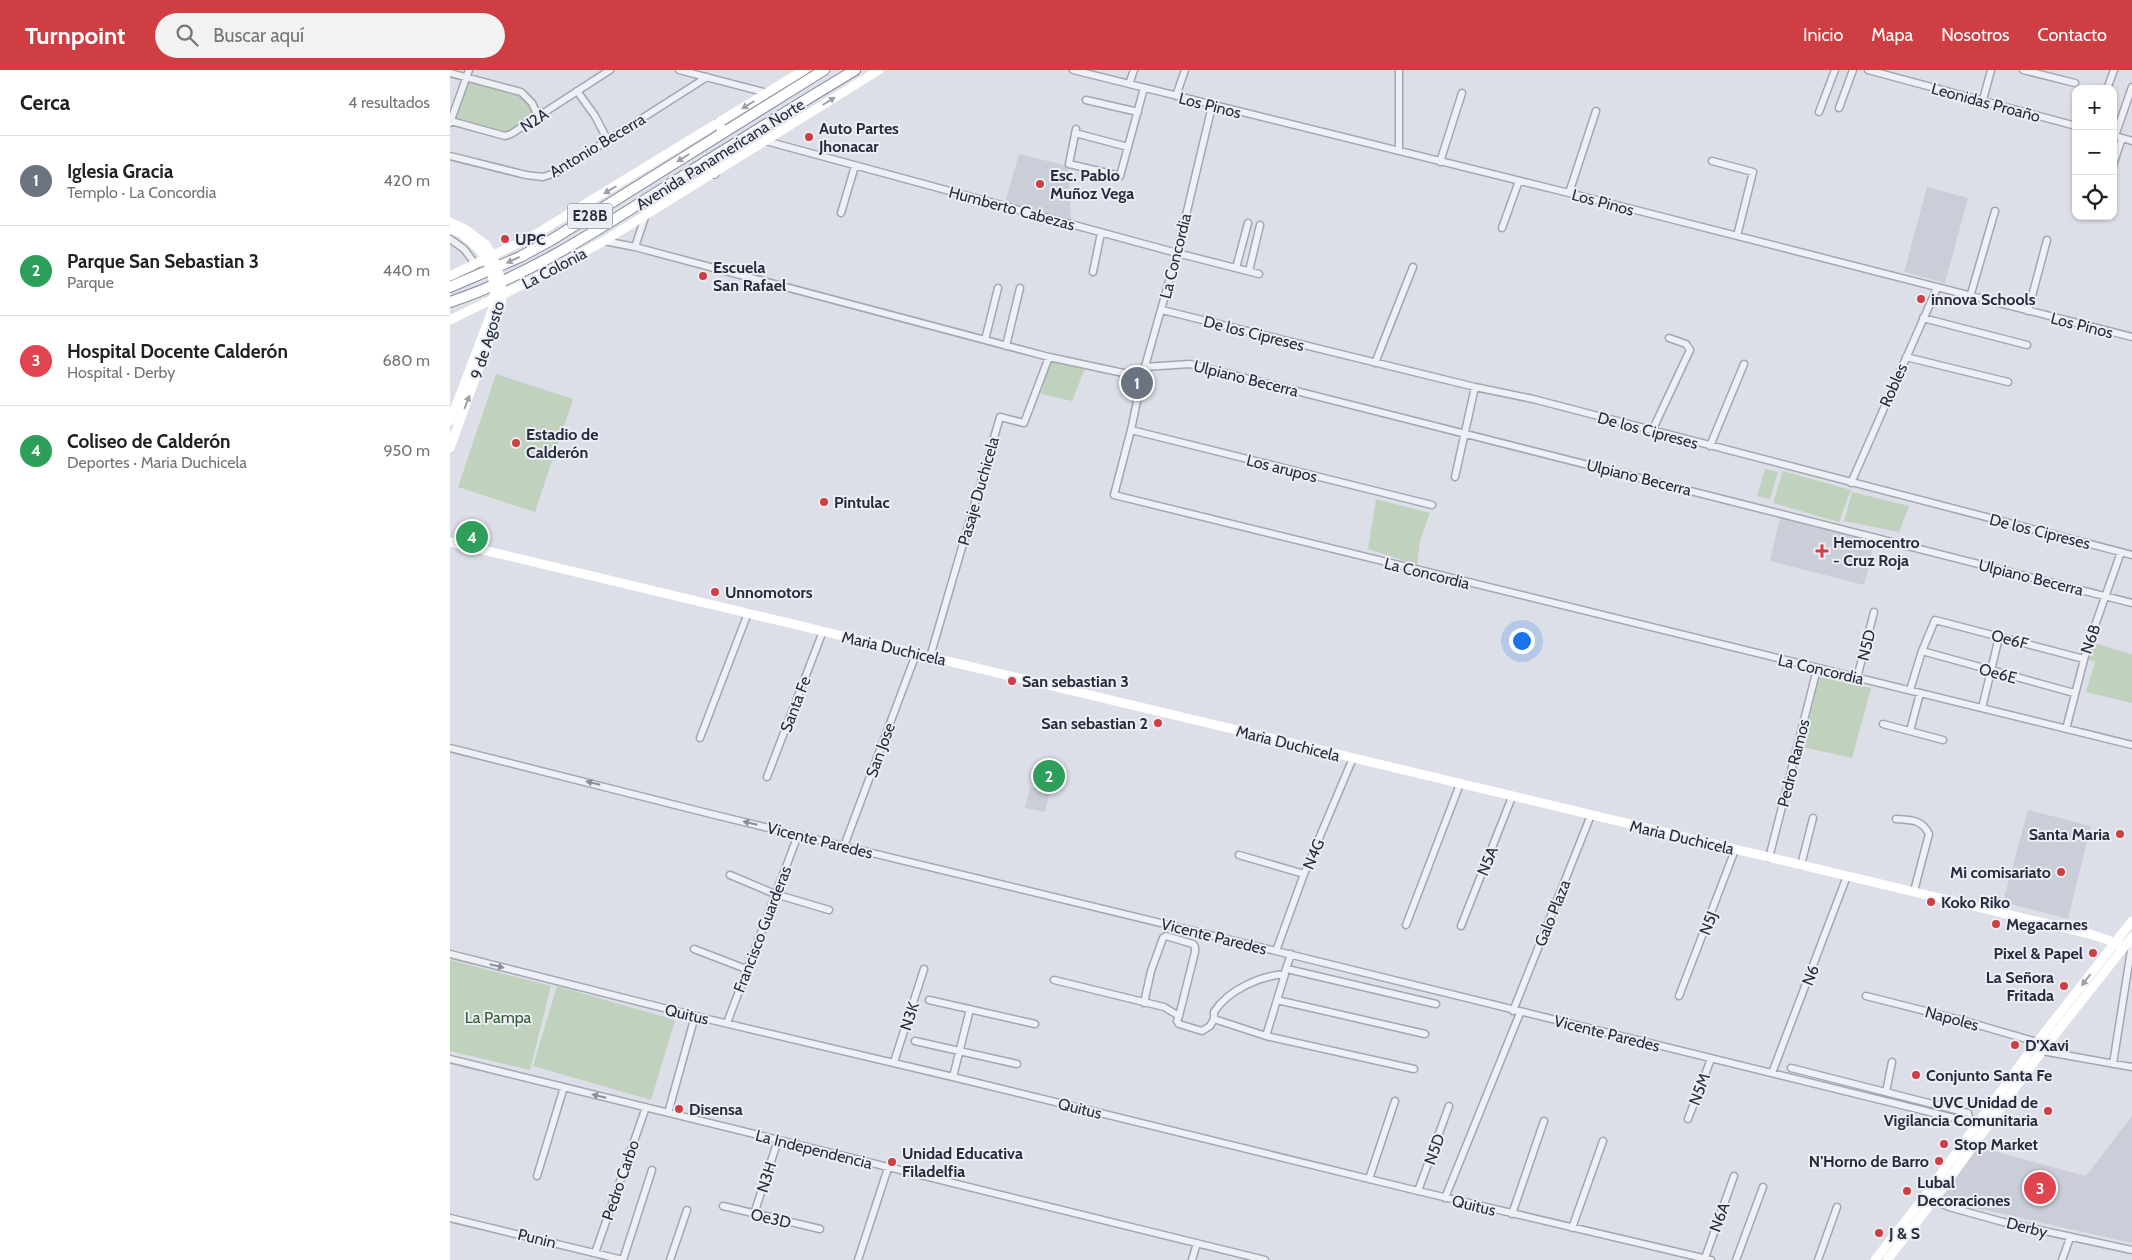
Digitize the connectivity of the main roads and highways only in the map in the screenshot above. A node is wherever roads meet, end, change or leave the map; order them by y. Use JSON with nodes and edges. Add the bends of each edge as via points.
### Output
{"nodes":[{"id":1,"x":804,"y":70,"type":"edge"},
{"id":2,"x":824,"y":70,"type":"edge"},
{"id":3,"x":854,"y":70,"type":"edge"},
{"id":4,"x":879,"y":70,"type":"edge"},
{"id":5,"x":721,"y":128,"type":"junction"},
{"id":6,"x":706,"y":161,"type":"junction"},
{"id":7,"x":714,"y":173,"type":"junction"},
{"id":8,"x":450,"y":222,"type":"edge"},
{"id":9,"x":450,"y":229,"type":"edge"},
{"id":10,"x":604,"y":242,"type":"joint"},
{"id":11,"x":481,"y":246,"type":"junction"},
{"id":12,"x":450,"y":276,"type":"edge"},
{"id":13,"x":450,"y":287,"type":"edge"},
{"id":14,"x":450,"y":302,"type":"edge"},
{"id":15,"x":496,"y":310,"type":"junction"},
{"id":16,"x":450,"y":320,"type":"edge"},
{"id":17,"x":450,"y":421,"type":"edge"},
{"id":18,"x":450,"y":448,"type":"edge"},
{"id":19,"x":450,"y":542,"type":"edge"},
{"id":20,"x":2132,"y":921,"type":"edge"},
{"id":21,"x":2132,"y":937,"type":"edge"},
{"id":22,"x":2116,"y":942,"type":"junction"},
{"id":23,"x":2129,"y":945,"type":"edge"},
{"id":24,"x":1929,"y":1199,"type":"junction"},
{"id":25,"x":1875,"y":1260,"type":"edge"},
{"id":26,"x":1887,"y":1260,"type":"edge"}],
"edges":[{"from":1,"to":5,"type":"main road","name":"Avenida Panamericana Norte","one_way":true},
{"from":2,"to":5,"type":"highway","name":"Avenida Panamericana Norte","number":"E28B"},
{"from":3,"to":6,"type":"highway","name":"Avenida Panamericana Norte","number":"E28B"},
{"from":7,"to":4,"type":"main road","name":"Avenida Panamericana Norte","one_way":true},
{"from":5,"to":12,"type":"main road","name":"Avenida Panamericana Norte","one_way":true,"via":[[531,237]]},
{"from":5,"to":13,"type":"highway","name":"Avenida Panamericana Norte","number":"E28B","one_way":true,"via":[[553,239]]},
{"from":6,"to":7,"type":"highway"},
{"from":6,"to":14,"type":"highway","name":"Avenida Panamericana Norte","number":"E28B","via":[[528,270]]},
{"from":7,"to":10,"type":"main road","name":"Avenida Panamericana Norte"},
{"from":8,"to":11,"type":"main road","name":"9 de Agosto","via":[[465,228]]},
{"from":9,"to":11,"type":"main road","name":"9 de Agosto"},
{"from":10,"to":16,"type":"main road","name":"La Colonia"},
{"from":11,"to":15,"type":"main road","name":"9 de Agosto","bridge":true,"via":[[493,279]]},
{"from":15,"to":17,"type":"main road","name":"9 de Agosto"},
{"from":18,"to":15,"type":"main road","name":"9 de Agosto","one_way":true},
{"from":19,"to":22,"type":"main road","name":"Maria Duchicela"},
{"from":20,"to":22,"type":"main road"},
{"from":21,"to":23,"type":"main road"},
{"from":22,"to":23,"type":"main road","name":"Maria Duchicela"},
{"from":22,"to":24,"type":"main road","one_way":true,"via":[[1974,1123]]},
{"from":23,"to":24,"type":"main road","via":[[2042,1051]]},
{"from":24,"to":25,"type":"main road"},
{"from":24,"to":26,"type":"main road"}]}
